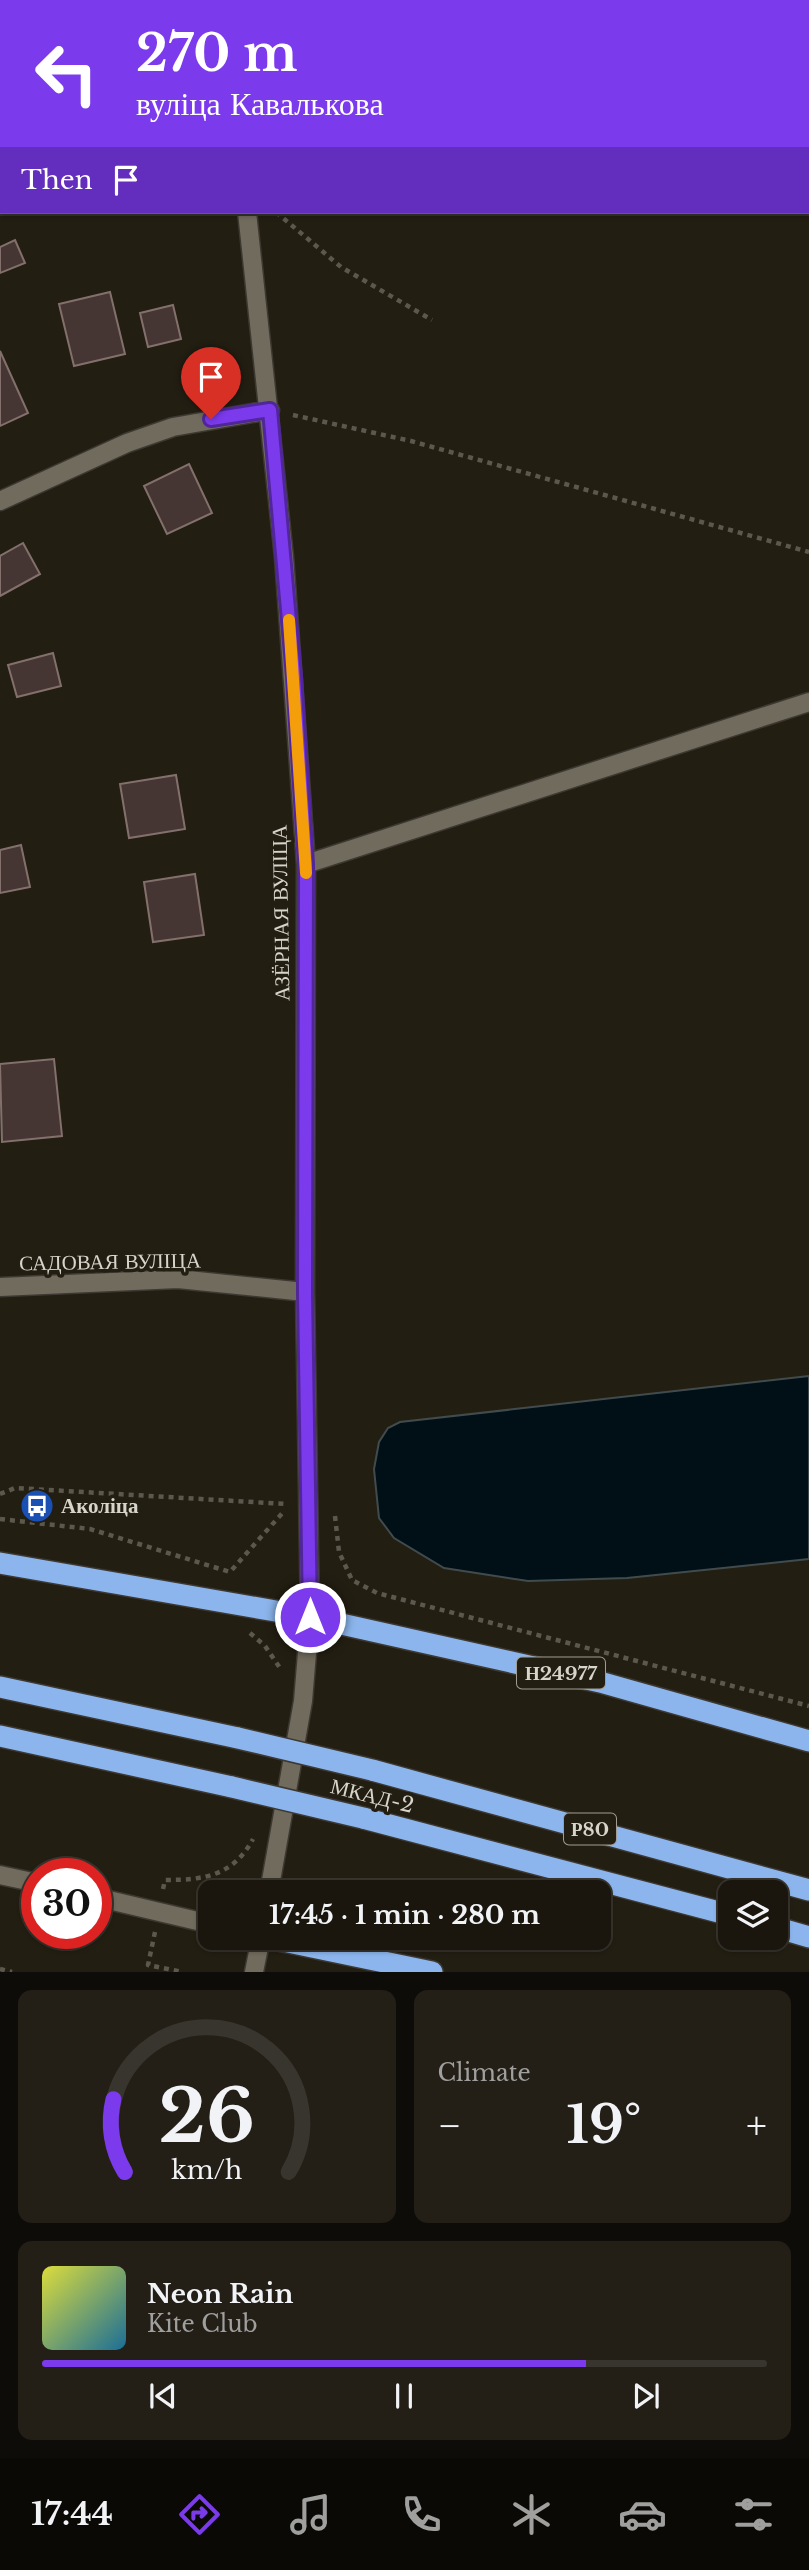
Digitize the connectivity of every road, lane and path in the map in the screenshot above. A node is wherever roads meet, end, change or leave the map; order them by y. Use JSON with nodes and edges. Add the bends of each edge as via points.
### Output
{"nodes":[{"id":1,"x":247,"y":214,"type":"edge"},
{"id":2,"x":278,"y":214,"type":"edge"},
{"id":3,"x":432,"y":320,"type":"dead end"},
{"id":4,"x":270,"y":410,"type":"junction"},
{"id":5,"x":0,"y":501,"type":"edge"},
{"id":6,"x":809,"y":552,"type":"edge"},
{"id":7,"x":809,"y":702,"type":"edge"},
{"id":8,"x":306,"y":864,"type":"junction"},
{"id":9,"x":0,"y":1287,"type":"edge"},
{"id":10,"x":305,"y":1293,"type":"junction"},
{"id":11,"x":0,"y":1494,"type":"edge"},
{"id":12,"x":309,"y":1506,"type":"junction"},
{"id":13,"x":0,"y":1519,"type":"edge"},
{"id":14,"x":0,"y":1563,"type":"edge"},
{"id":15,"x":310,"y":1617,"type":"junction"},
{"id":16,"x":0,"y":1687,"type":"edge"},
{"id":17,"x":809,"y":1706,"type":"edge"},
{"id":18,"x":0,"y":1736,"type":"edge"},
{"id":19,"x":809,"y":1741,"type":"edge"},
{"id":20,"x":0,"y":1875,"type":"edge"},
{"id":21,"x":21,"y":1880,"type":"edge"},
{"id":22,"x":272,"y":1880,"type":"edge"},
{"id":23,"x":809,"y":1890,"type":"edge"},
{"id":24,"x":112,"y":1902,"type":"edge"},
{"id":25,"x":718,"y":1912,"type":"edge"},
{"id":26,"x":198,"y":1921,"type":"edge"},
{"id":27,"x":788,"y":1931,"type":"edge"},
{"id":28,"x":809,"y":1937,"type":"edge"},
{"id":29,"x":260,"y":1950,"type":"edge"},
{"id":30,"x":326,"y":1950,"type":"edge"},
{"id":31,"x":148,"y":1965,"type":"dead end"},
{"id":32,"x":0,"y":1969,"type":"edge"},
{"id":33,"x":12,"y":1972,"type":"edge"},
{"id":34,"x":146,"y":1972,"type":"edge"},
{"id":35,"x":254,"y":1972,"type":"edge"},
{"id":36,"x":432,"y":1972,"type":"edge"}],
"edges":[{"from":1,"to":4,"type":"street","name":"АЗЁРНАЯ ВУЛІЦА"},
{"from":2,"to":3,"type":"path","via":[[341,267]]},
{"from":4,"to":5,"type":"street","via":[[173,427]]},
{"from":4,"to":6,"type":"path","via":[[411,441]]},
{"from":4,"to":8,"type":"street","name":"АЗЁРНАЯ ВУЛІЦА"},
{"from":7,"to":8,"type":"street"},
{"from":8,"to":10,"type":"street","name":"АЗЁРНАЯ ВУЛІЦА"},
{"from":9,"to":10,"type":"street","name":"САДОВАЯ ВУЛІЦА","via":[[178,1279]]},
{"from":10,"to":12,"type":"street","name":"АЗЁРНАЯ ВУЛІЦА"},
{"from":11,"to":13,"type":"path","via":[[15,1488],[290,1505],[230,1572],[90,1529]]},
{"from":12,"to":15,"type":"street","name":"АЗЁРНАЯ ВУЛІЦА"},
{"from":12,"to":17,"type":"path","via":[[334,1506],[339,1552],[352,1580],[377,1593]]},
{"from":14,"to":15,"type":"highway","number":"Н24977"},
{"from":15,"to":19,"type":"highway","number":"Н24977","via":[[600,1682]]},
{"from":15,"to":22,"type":"street","name":"АЗЁРНАЯ ВУЛІЦА","via":[[303,1701]]},
{"from":16,"to":23,"type":"highway","number":"Р80","bridge":true,"via":[[372,1770]]},
{"from":18,"to":25,"type":"highway","name":"МКАД-2","number":"Р80","bridge":true,"via":[[363,1818]]},
{"from":20,"to":21,"type":"street"},
{"from":24,"to":26,"type":"street"},
{"from":27,"to":28,"type":"highway"},
{"from":29,"to":35,"type":"street"},
{"from":30,"to":36,"type":"highway"},
{"from":31,"to":34,"type":"path"},
{"from":32,"to":33,"type":"path"}]}
